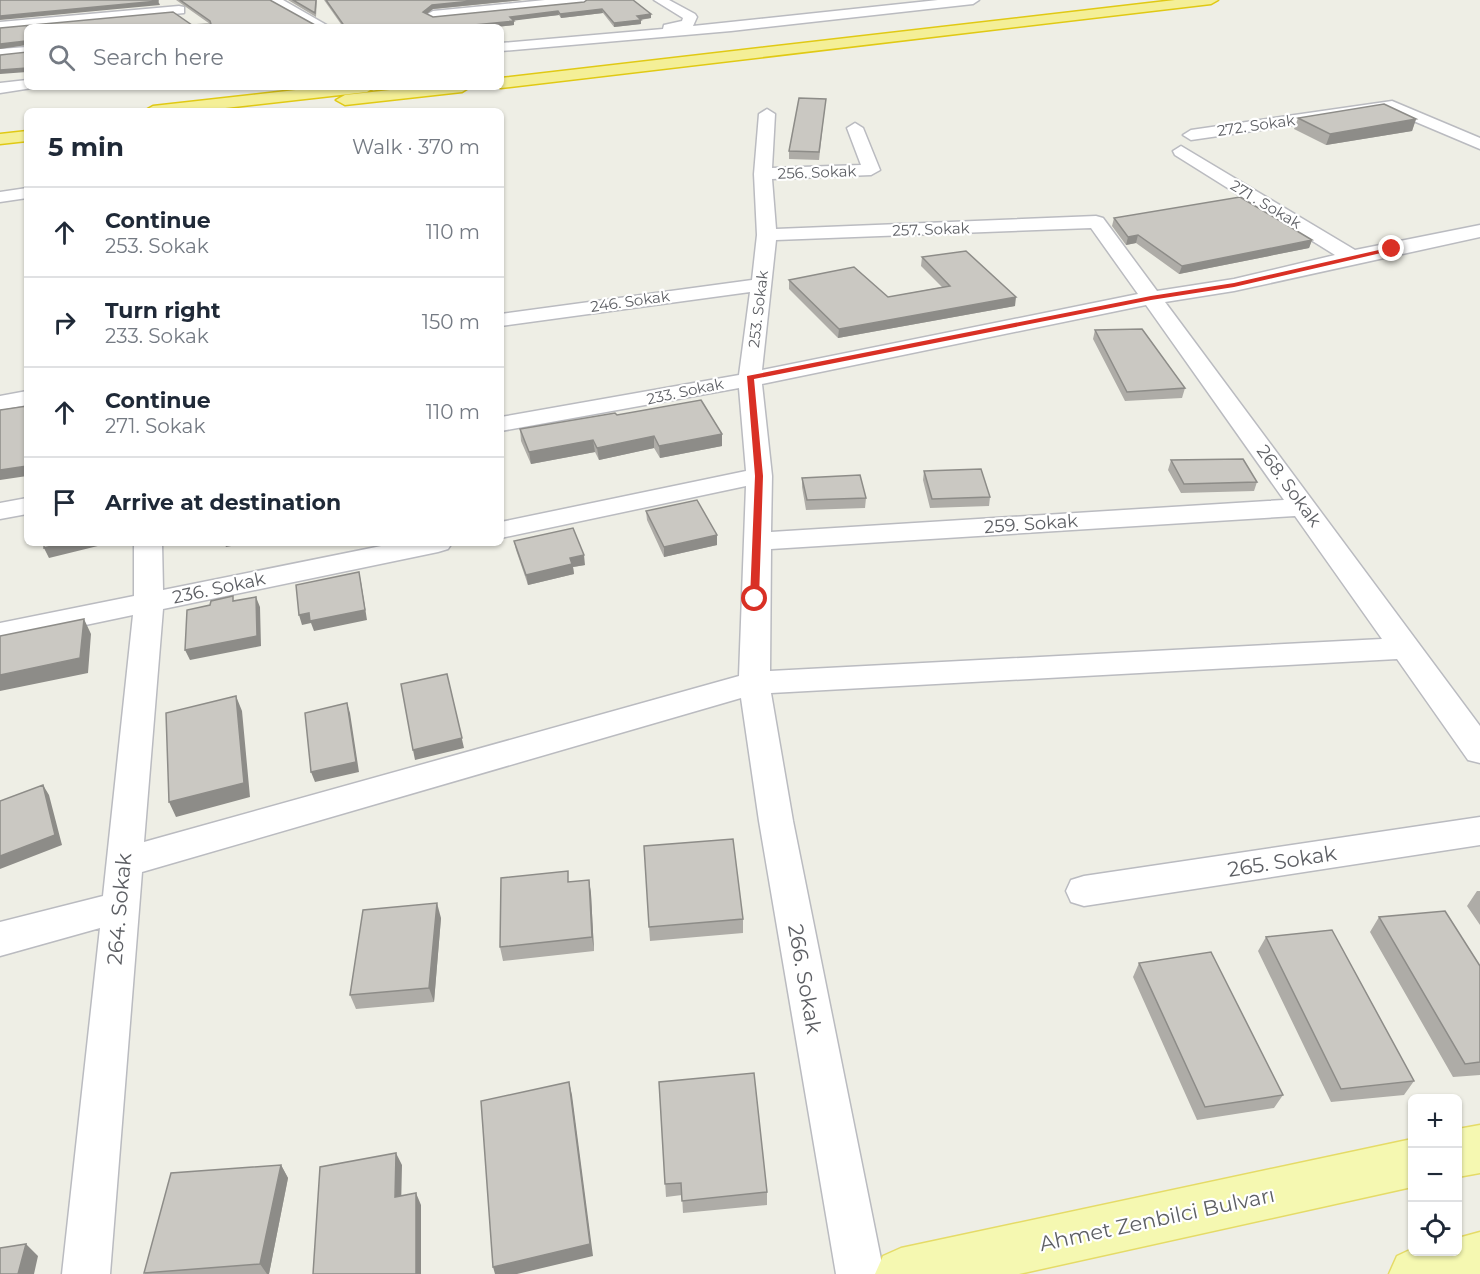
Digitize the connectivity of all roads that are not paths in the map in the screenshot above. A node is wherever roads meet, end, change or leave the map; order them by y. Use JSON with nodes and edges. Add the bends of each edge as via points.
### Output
{"nodes":[{"id":1,"x":163,"y":0,"type":"edge"},
{"id":2,"x":273,"y":0,"type":"edge"},
{"id":3,"x":584,"y":0,"type":"edge"},
{"id":4,"x":660,"y":0,"type":"edge"},
{"id":5,"x":684,"y":0,"type":"edge"},
{"id":6,"x":836,"y":0,"type":"edge"},
{"id":7,"x":973,"y":0,"type":"edge"},
{"id":8,"x":1138,"y":0,"type":"edge"},
{"id":9,"x":1147,"y":0,"type":"edge"},
{"id":10,"x":1212,"y":0,"type":"edge"},
{"id":11,"x":1120,"y":3,"type":"junction"},
{"id":12,"x":880,"y":5,"type":"edge"},
{"id":13,"x":318,"y":6,"type":"edge"},
{"id":14,"x":841,"y":15,"type":"junction"},
{"id":15,"x":542,"y":20,"type":"junction"},
{"id":16,"x":24,"y":24,"type":"edge"},
{"id":17,"x":28,"y":24,"type":"edge"},
{"id":18,"x":319,"y":24,"type":"edge"},
{"id":19,"x":324,"y":24,"type":"edge"},
{"id":20,"x":439,"y":24,"type":"edge"},
{"id":21,"x":0,"y":26,"type":"edge"},
{"id":22,"x":731,"y":27,"type":"junction"},
{"id":23,"x":504,"y":37,"type":"edge"},
{"id":24,"x":504,"y":47,"type":"edge"},
{"id":25,"x":24,"y":51,"type":"edge"},
{"id":26,"x":0,"y":53,"type":"edge"},
{"id":27,"x":504,"y":72,"type":"edge"},
{"id":28,"x":24,"y":75,"type":"edge"},
{"id":29,"x":0,"y":78,"type":"edge"},
{"id":30,"x":504,"y":83,"type":"edge"},
{"id":31,"x":24,"y":85,"type":"edge"},
{"id":32,"x":0,"y":88,"type":"edge"},
{"id":33,"x":340,"y":90,"type":"edge"},
{"id":34,"x":436,"y":90,"type":"edge"},
{"id":35,"x":180,"y":108,"type":"edge"},
{"id":36,"x":276,"y":108,"type":"edge"},
{"id":37,"x":767,"y":114,"type":"dead end"},
{"id":38,"x":24,"y":125,"type":"edge"},
{"id":39,"x":0,"y":128,"type":"edge"},
{"id":40,"x":855,"y":128,"type":"dead end"},
{"id":41,"x":1191,"y":135,"type":"dead end"},
{"id":42,"x":24,"y":136,"type":"edge"},
{"id":43,"x":0,"y":139,"type":"edge"},
{"id":44,"x":1480,"y":144,"type":"edge"},
{"id":45,"x":1181,"y":151,"type":"dead end"},
{"id":46,"x":763,"y":174,"type":"junction"},
{"id":47,"x":24,"y":193,"type":"edge"},
{"id":48,"x":0,"y":197,"type":"edge"},
{"id":49,"x":1096,"y":222,"type":"joint"},
{"id":50,"x":1480,"y":231,"type":"edge"},
{"id":51,"x":767,"y":235,"type":"junction"},
{"id":52,"x":1352,"y":257,"type":"junction"},
{"id":53,"x":760,"y":285,"type":"junction"},
{"id":54,"x":1151,"y":298,"type":"junction"},
{"id":55,"x":504,"y":314,"type":"edge"},
{"id":56,"x":750,"y":378,"type":"junction"},
{"id":57,"x":24,"y":399,"type":"edge"},
{"id":58,"x":0,"y":403,"type":"edge"},
{"id":59,"x":504,"y":423,"type":"edge"},
{"id":60,"x":759,"y":476,"type":"junction"},
{"id":61,"x":24,"y":507,"type":"edge"},
{"id":62,"x":1305,"y":507,"type":"junction"},
{"id":63,"x":0,"y":511,"type":"edge"},
{"id":64,"x":504,"y":529,"type":"edge"},
{"id":65,"x":758,"y":541,"type":"junction"},
{"id":66,"x":148,"y":546,"type":"edge"},
{"id":67,"x":424,"y":546,"type":"edge"},
{"id":68,"x":149,"y":603,"type":"junction"},
{"id":69,"x":0,"y":633,"type":"edge"},
{"id":70,"x":1404,"y":648,"type":"junction"},
{"id":71,"x":754,"y":683,"type":"junction"},
{"id":72,"x":1480,"y":751,"type":"edge"},
{"id":73,"x":1480,"y":831,"type":"edge"},
{"id":74,"x":123,"y":863,"type":"junction"},
{"id":75,"x":1084,"y":891,"type":"dead end"},
{"id":76,"x":120,"y":907,"type":"junction"},
{"id":77,"x":0,"y":939,"type":"edge"},
{"id":78,"x":1480,"y":1149,"type":"edge"},
{"id":79,"x":1462,"y":1153,"type":"edge"},
{"id":80,"x":1408,"y":1164,"type":"edge"},
{"id":81,"x":1480,"y":1258,"type":"edge"},
{"id":82,"x":86,"y":1274,"type":"edge"},
{"id":83,"x":860,"y":1274,"type":"edge"},
{"id":84,"x":901,"y":1274,"type":"edge"},
{"id":85,"x":1414,"y":1274,"type":"edge"}],
"edges":[{"from":1,"to":17,"type":"street","via":[[183,13]]},
{"from":2,"to":18,"type":"street"},
{"from":3,"to":15,"type":"street"},
{"from":4,"to":15,"type":"street","via":[[690,17],[688,24],[674,28]]},
{"from":5,"to":22,"type":"street"},
{"from":6,"to":14,"type":"street"},
{"from":7,"to":12,"type":"street"},
{"from":8,"to":11,"type":"highway"},
{"from":9,"to":11,"type":"highway"},
{"from":10,"to":30,"type":"highway"},
{"from":11,"to":27,"type":"highway"},
{"from":12,"to":14,"type":"street"},
{"from":13,"to":19,"type":"street"},
{"from":14,"to":22,"type":"street"},
{"from":15,"to":20,"type":"street","via":[[429,12]]},
{"from":15,"to":23,"type":"street"},
{"from":16,"to":21,"type":"street"},
{"from":22,"to":24,"type":"street"},
{"from":25,"to":26,"type":"street"},
{"from":28,"to":29,"type":"street"},
{"from":31,"to":32,"type":"street"},
{"from":33,"to":35,"type":"highway"},
{"from":34,"to":36,"type":"highway"},
{"from":37,"to":46,"type":"street","name":"253. Sokak"},
{"from":38,"to":39,"type":"highway"},
{"from":40,"to":46,"type":"street","name":"256. Sokak","via":[[871,170]]},
{"from":41,"to":44,"type":"street","name":"272. Sokak","via":[[1392,106]]},
{"from":42,"to":43,"type":"highway"},
{"from":45,"to":52,"type":"street","name":"271 . Sokak"},
{"from":46,"to":51,"type":"street","name":"253. Sokak"},
{"from":47,"to":48,"type":"street"},
{"from":49,"to":51,"type":"street","name":"257. Sokak"},
{"from":49,"to":54,"type":"street","name":"268. Sokak"},
{"from":50,"to":52,"type":"street","name":"233. Sokak"},
{"from":51,"to":53,"type":"street","name":"253. Sokak"},
{"from":52,"to":54,"type":"street","name":"233. Sokak","via":[[1234,285]]},
{"from":53,"to":55,"type":"street","name":"246. Sokak"},
{"from":53,"to":56,"type":"street","name":"253. Sokak"},
{"from":54,"to":56,"type":"street","name":"233. Sokak"},
{"from":54,"to":62,"type":"street","name":"268. Sokak"},
{"from":56,"to":59,"type":"street","name":"233. Sokak"},
{"from":56,"to":60,"type":"street","name":"253. Sokak"},
{"from":57,"to":58,"type":"street"},
{"from":60,"to":64,"type":"street"},
{"from":60,"to":65,"type":"street","name":"253. Sokak"},
{"from":61,"to":63,"type":"street"},
{"from":62,"to":65,"type":"street","name":"259. Sokak"},
{"from":62,"to":70,"type":"street","name":"268. Sokak"},
{"from":65,"to":71,"type":"street","name":"253. Sokak"},
{"from":66,"to":68,"type":"street","name":"264. Sokak"},
{"from":67,"to":68,"type":"street","name":"236. Sokak"},
{"from":68,"to":69,"type":"street","name":"236. Sokak"},
{"from":68,"to":74,"type":"street","name":"264. Sokak"},
{"from":70,"to":71,"type":"street"},
{"from":70,"to":72,"type":"street","name":"268. Sokak"},
{"from":71,"to":74,"type":"street"},
{"from":71,"to":83,"type":"street","name":"266. Sokak"},
{"from":73,"to":75,"type":"street","name":"265. Sokak"},
{"from":74,"to":76,"type":"street","name":"264. Sokak"},
{"from":76,"to":77,"type":"street"},
{"from":76,"to":82,"type":"street","name":"264. Sokak"},
{"from":78,"to":79,"type":"main road"},
{"from":80,"to":84,"type":"main road","name":"Ahmet Zenbilci Bulvarı"},
{"from":81,"to":85,"type":"main road"}]}
